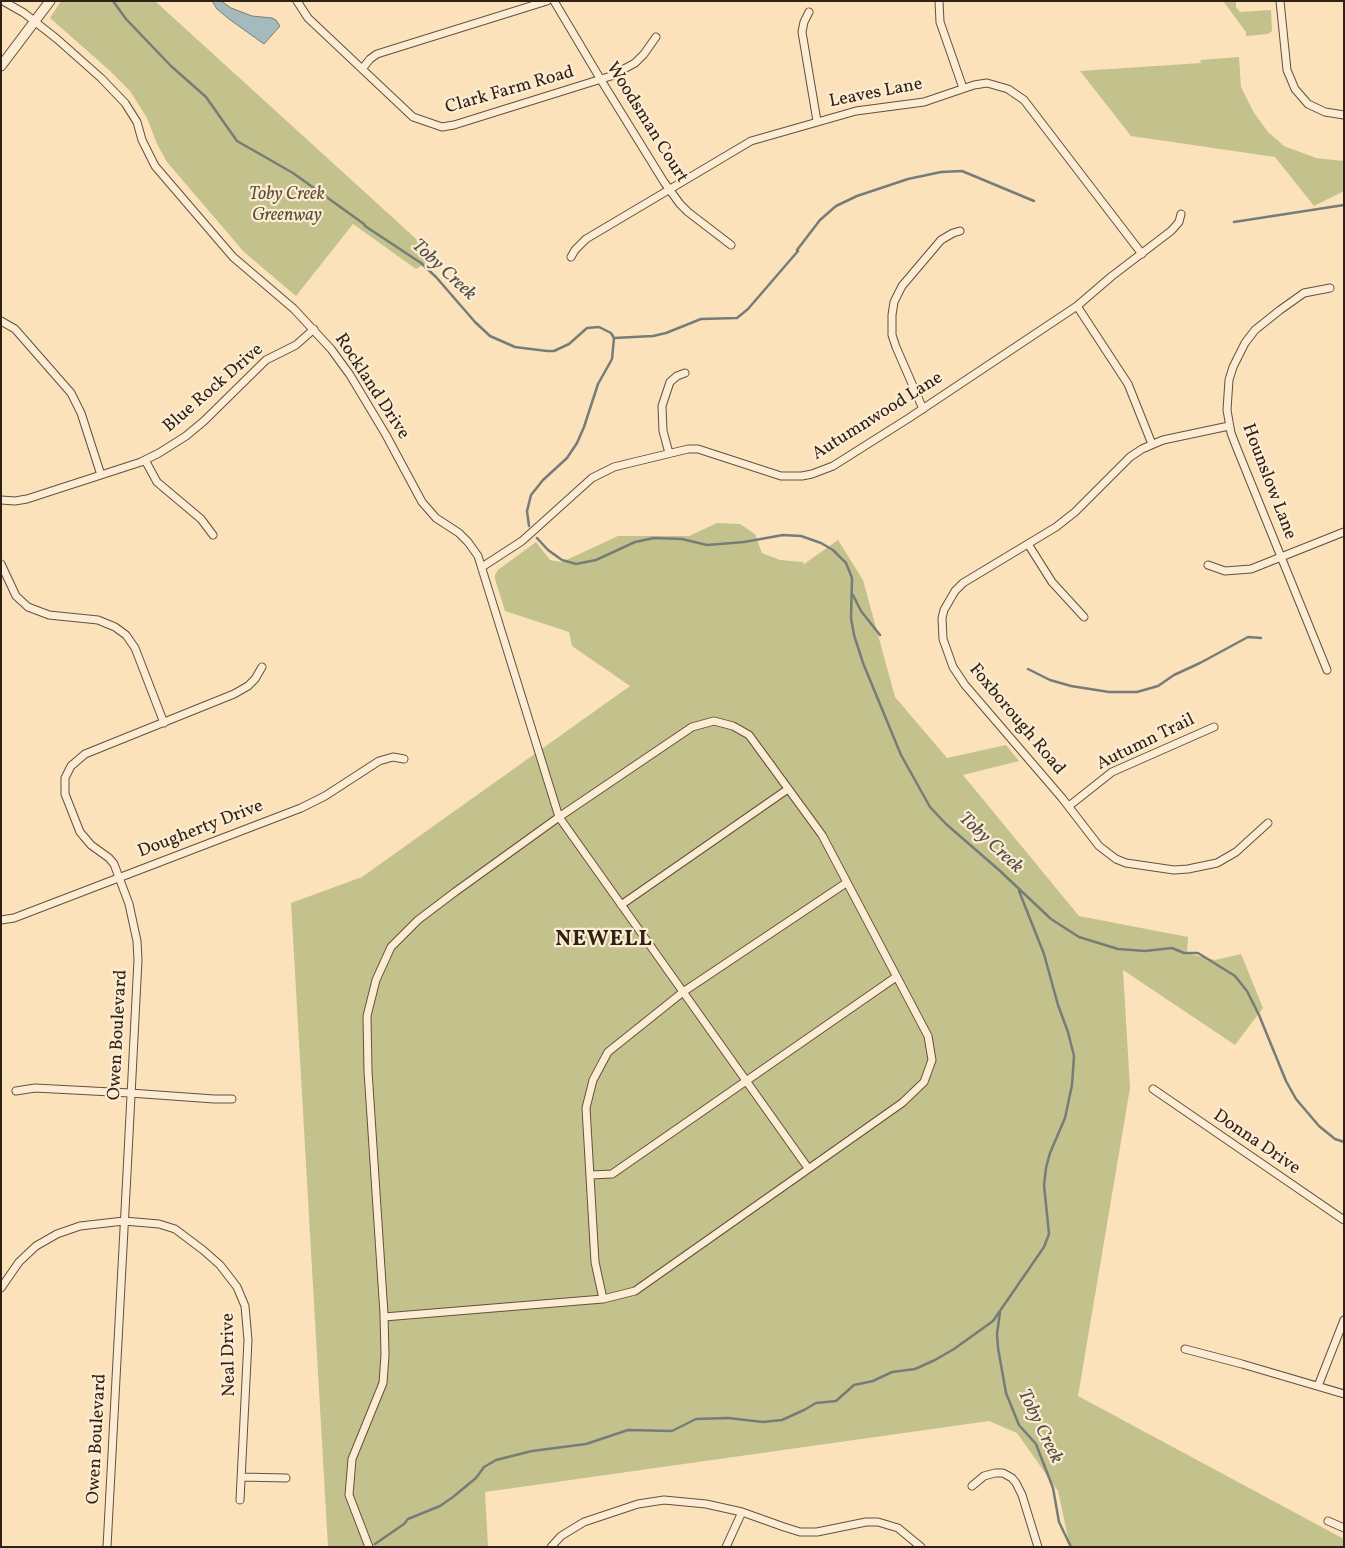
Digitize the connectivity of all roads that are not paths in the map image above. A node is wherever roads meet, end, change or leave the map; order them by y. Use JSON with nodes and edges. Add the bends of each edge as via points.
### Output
{"nodes":[{"id":1,"x":3,"y":1,"type":"edge"},
{"id":2,"x":50,"y":1,"type":"edge"},
{"id":3,"x":298,"y":1,"type":"edge"},
{"id":4,"x":547,"y":1,"type":"edge"},
{"id":5,"x":554,"y":1,"type":"edge"},
{"id":6,"x":940,"y":1,"type":"edge"},
{"id":7,"x":1280,"y":1,"type":"edge"},
{"id":8,"x":809,"y":12,"type":"dead end"},
{"id":9,"x":35,"y":22,"type":"junction"},
{"id":10,"x":656,"y":37,"type":"dead end"},
{"id":11,"x":1,"y":66,"type":"edge"},
{"id":12,"x":362,"y":69,"type":"junction"},
{"id":13,"x":601,"y":80,"type":"junction"},
{"id":14,"x":963,"y":88,"type":"junction"},
{"id":15,"x":1344,"y":115,"type":"edge"},
{"id":16,"x":817,"y":121,"type":"junction"},
{"id":17,"x":669,"y":189,"type":"junction"},
{"id":18,"x":1181,"y":214,"type":"dead end"},
{"id":19,"x":960,"y":231,"type":"dead end"},
{"id":20,"x":731,"y":245,"type":"dead end"},
{"id":21,"x":1142,"y":254,"type":"junction"},
{"id":22,"x":571,"y":257,"type":"dead end"},
{"id":23,"x":1330,"y":288,"type":"dead end"},
{"id":24,"x":1077,"y":306,"type":"junction"},
{"id":25,"x":1,"y":322,"type":"edge"},
{"id":26,"x":314,"y":329,"type":"junction"},
{"id":27,"x":685,"y":373,"type":"dead end"},
{"id":28,"x":923,"y":409,"type":"junction"},
{"id":29,"x":1229,"y":426,"type":"junction"},
{"id":30,"x":1152,"y":444,"type":"junction"},
{"id":31,"x":669,"y":453,"type":"junction"},
{"id":32,"x":146,"y":460,"type":"junction"},
{"id":33,"x":101,"y":475,"type":"junction"},
{"id":34,"x":1,"y":500,"type":"edge"},
{"id":35,"x":1344,"y":532,"type":"edge"},
{"id":36,"x":213,"y":535,"type":"dead end"},
{"id":37,"x":1028,"y":544,"type":"junction"},
{"id":38,"x":1281,"y":557,"type":"junction"},
{"id":39,"x":1,"y":564,"type":"edge"},
{"id":40,"x":1208,"y":565,"type":"dead end"},
{"id":41,"x":482,"y":567,"type":"junction"},
{"id":42,"x":1084,"y":617,"type":"dead end"},
{"id":43,"x":262,"y":666,"type":"dead end"},
{"id":44,"x":1327,"y":670,"type":"dead end"},
{"id":45,"x":164,"y":723,"type":"junction"},
{"id":46,"x":1214,"y":727,"type":"dead end"},
{"id":47,"x":404,"y":759,"type":"dead end"},
{"id":48,"x":788,"y":788,"type":"junction"},
{"id":49,"x":1070,"y":806,"type":"junction"},
{"id":50,"x":559,"y":818,"type":"junction"},
{"id":51,"x":1268,"y":823,"type":"dead end"},
{"id":52,"x":119,"y":878,"type":"junction"},
{"id":53,"x":846,"y":883,"type":"junction"},
{"id":54,"x":621,"y":905,"type":"junction"},
{"id":55,"x":1,"y":920,"type":"edge"},
{"id":56,"x":896,"y":977,"type":"junction"},
{"id":57,"x":683,"y":992,"type":"junction"},
{"id":58,"x":746,"y":1081,"type":"junction"},
{"id":59,"x":1153,"y":1089,"type":"dead end"},
{"id":60,"x":16,"y":1091,"type":"dead end"},
{"id":61,"x":130,"y":1092,"type":"junction"},
{"id":62,"x":232,"y":1099,"type":"dead end"},
{"id":63,"x":808,"y":1168,"type":"junction"},
{"id":64,"x":591,"y":1175,"type":"junction"},
{"id":65,"x":1344,"y":1220,"type":"edge"},
{"id":66,"x":124,"y":1221,"type":"junction"},
{"id":67,"x":1,"y":1288,"type":"edge"},
{"id":68,"x":603,"y":1299,"type":"junction"},
{"id":69,"x":384,"y":1317,"type":"junction"},
{"id":70,"x":1344,"y":1320,"type":"edge"},
{"id":71,"x":1185,"y":1349,"type":"dead end"},
{"id":72,"x":1318,"y":1386,"type":"junction"},
{"id":73,"x":1344,"y":1394,"type":"edge"},
{"id":74,"x":241,"y":1478,"type":"junction"},
{"id":75,"x":286,"y":1478,"type":"dead end"},
{"id":76,"x":972,"y":1486,"type":"dead end"},
{"id":77,"x":240,"y":1500,"type":"dead end"},
{"id":78,"x":742,"y":1512,"type":"junction"},
{"id":79,"x":1328,"y":1521,"type":"dead end"},
{"id":80,"x":1344,"y":1528,"type":"edge"},
{"id":81,"x":107,"y":1547,"type":"edge"},
{"id":82,"x":369,"y":1547,"type":"edge"},
{"id":83,"x":551,"y":1547,"type":"edge"},
{"id":84,"x":726,"y":1547,"type":"edge"},
{"id":85,"x":921,"y":1547,"type":"edge"},
{"id":86,"x":1038,"y":1547,"type":"edge"}],
"edges":[{"from":1,"to":9,"type":"street","name":"Rockland Drive"},
{"from":2,"to":9,"type":"street"},
{"from":3,"to":12,"type":"street","name":"Clark Farm Road","via":[[308,18]]},
{"from":4,"to":12,"type":"street","via":[[377,54]]},
{"from":5,"to":13,"type":"street","name":"Woodsman Court"},
{"from":6,"to":14,"type":"street","via":[[940,22]]},
{"from":7,"to":15,"type":"street","via":[[1287,70],[1295,89],[1308,104],[1325,112]]},
{"from":8,"to":16,"type":"street","via":[[802,32]]},
{"from":9,"to":11,"type":"street"},
{"from":9,"to":26,"type":"street","name":"Rockland Drive","via":[[114,91],[133,116],[156,166],[184,201],[233,257]]},
{"from":10,"to":13,"type":"street","name":"Clark Farm Road","via":[[635,63]]},
{"from":12,"to":13,"type":"street","name":"Clark Farm Road","via":[[414,117],[442,126]]},
{"from":13,"to":17,"type":"street","name":"Woodsman Court"},
{"from":14,"to":16,"type":"street","name":"Leaves Lane","via":[[924,102],[868,108]]},
{"from":14,"to":21,"type":"street","name":"Leaves Lane","via":[[987,83],[1013,91],[1024,100]]},
{"from":16,"to":17,"type":"street","name":"Leaves Lane","via":[[750,141]]},
{"from":17,"to":20,"type":"street","name":"Woodsman Court","via":[[688,212]]},
{"from":17,"to":22,"type":"street","name":"Leaves Lane","via":[[580,243]]},
{"from":18,"to":21,"type":"street","name":"Autumnwood Lane","via":[[1174,229]]},
{"from":19,"to":28,"type":"street","via":[[941,240],[902,286],[894,302],[892,335]]},
{"from":21,"to":24,"type":"street","name":"Autumnwood Lane"},
{"from":23,"to":29,"type":"street","name":"Hounslow Lane","via":[[1304,293],[1262,324],[1245,343],[1229,380]]},
{"from":24,"to":28,"type":"street","name":"Autumnwood Lane"},
{"from":24,"to":30,"type":"street","via":[[1128,384]]},
{"from":25,"to":33,"type":"street","via":[[15,329],[71,393],[81,413]]},
{"from":26,"to":32,"type":"street","name":"Blue Rock Drive","via":[[296,345],[266,360],[186,436]]},
{"from":26,"to":41,"type":"street","name":"Rockland Drive","via":[[350,375],[422,502],[436,518],[468,542]]},
{"from":27,"to":31,"type":"street","via":[[670,382],[662,406],[663,431]]},
{"from":28,"to":31,"type":"street","name":"Autumnwood Lane","via":[[832,466],[812,474],[775,474],[698,449]]},
{"from":29,"to":30,"type":"street","name":"Foxborough Road"},
{"from":29,"to":38,"type":"street","name":"Hounslow Lane"},
{"from":30,"to":37,"type":"street","name":"Foxborough Road","via":[[1124,462],[1056,526]]},
{"from":31,"to":41,"type":"street","name":"Autumnwood Lane","via":[[614,467],[592,478],[522,541]]},
{"from":32,"to":33,"type":"street","name":"Blue Rock Drive"},
{"from":32,"to":36,"type":"street","via":[[157,482],[200,518]]},
{"from":33,"to":34,"type":"street","name":"Blue Rock Drive","via":[[27,499]]},
{"from":35,"to":38,"type":"street"},
{"from":37,"to":42,"type":"street","via":[[1052,582]]},
{"from":37,"to":49,"type":"street","name":"Foxborough Road","via":[[955,591],[942,618],[943,640],[965,685]]},
{"from":38,"to":40,"type":"street","via":[[1245,570],[1225,571]]},
{"from":38,"to":44,"type":"street","name":"Hounslow Lane"},
{"from":39,"to":45,"type":"street","via":[[16,596],[28,607],[49,615],[98,620],[126,636],[134,648]]},
{"from":41,"to":50,"type":"street","name":"Rockland Drive"},
{"from":43,"to":45,"type":"street","name":"Owen Boulevard","via":[[248,686]]},
{"from":45,"to":52,"type":"street","name":"Owen Boulevard","via":[[85,754],[71,766],[66,778],[65,794],[78,828],[91,845],[112,861]]},
{"from":46,"to":49,"type":"street","name":"Autumn Trail","via":[[1112,772]]},
{"from":47,"to":52,"type":"street","name":"Dougherty Drive","via":[[393,757],[379,761],[302,808]]},
{"from":48,"to":50,"type":"street","via":[[749,735],[714,721],[692,726]]},
{"from":48,"to":53,"type":"street","via":[[822,835]]},
{"from":48,"to":54,"type":"street"},
{"from":49,"to":51,"type":"street","name":"Foxborough Road","via":[[1107,854],[1126,863],[1165,870],[1218,863],[1236,852]]},
{"from":50,"to":54,"type":"street","name":"Rockland Drive"},
{"from":50,"to":69,"type":"street","via":[[418,920],[391,947],[376,980],[367,1016],[368,1071]]},
{"from":52,"to":55,"type":"street","name":"Dougherty Drive"},
{"from":52,"to":61,"type":"street","name":"Owen Boulevard","via":[[134,922],[138,960]]},
{"from":53,"to":56,"type":"street"},
{"from":53,"to":57,"type":"street"},
{"from":54,"to":57,"type":"street","name":"Rockland Drive"},
{"from":56,"to":58,"type":"street"},
{"from":56,"to":63,"type":"street","via":[[928,1036],[932,1060],[924,1082],[902,1103]]},
{"from":57,"to":58,"type":"street","name":"Rockland Drive"},
{"from":57,"to":64,"type":"street","via":[[608,1052],[593,1080],[586,1108]]},
{"from":58,"to":63,"type":"street","name":"Rockland Drive"},
{"from":58,"to":64,"type":"street","via":[[612,1174]]},
{"from":59,"to":65,"type":"street","name":"Donna Drive"},
{"from":60,"to":61,"type":"street","via":[[35,1088]]},
{"from":61,"to":62,"type":"street"},
{"from":61,"to":66,"type":"street","name":"Owen Boulevard"},
{"from":63,"to":68,"type":"street","via":[[635,1291]]},
{"from":64,"to":68,"type":"street","via":[[595,1262]]},
{"from":66,"to":67,"type":"street","name":"Neal Drive","via":[[80,1226],[43,1241],[18,1262]]},
{"from":66,"to":74,"type":"street","name":"Neal Drive","via":[[175,1229],[220,1265],[237,1287],[245,1306],[248,1340]]},
{"from":66,"to":81,"type":"street","name":"Owen Boulevard"},
{"from":68,"to":69,"type":"street"},
{"from":69,"to":82,"type":"street","via":[[383,1383],[352,1459],[349,1495]]},
{"from":70,"to":72,"type":"street"},
{"from":71,"to":72,"type":"street"},
{"from":72,"to":73,"type":"street"},
{"from":74,"to":75,"type":"street"},
{"from":74,"to":77,"type":"street","name":"Neal Drive"},
{"from":76,"to":86,"type":"street","via":[[995,1473],[1012,1478],[1022,1496]]},
{"from":78,"to":83,"type":"street","via":[[677,1501],[647,1502],[584,1522],[561,1536]]},
{"from":78,"to":84,"type":"street"},
{"from":78,"to":85,"type":"street","via":[[806,1532],[878,1522],[898,1528]]},
{"from":79,"to":80,"type":"street"}]}
